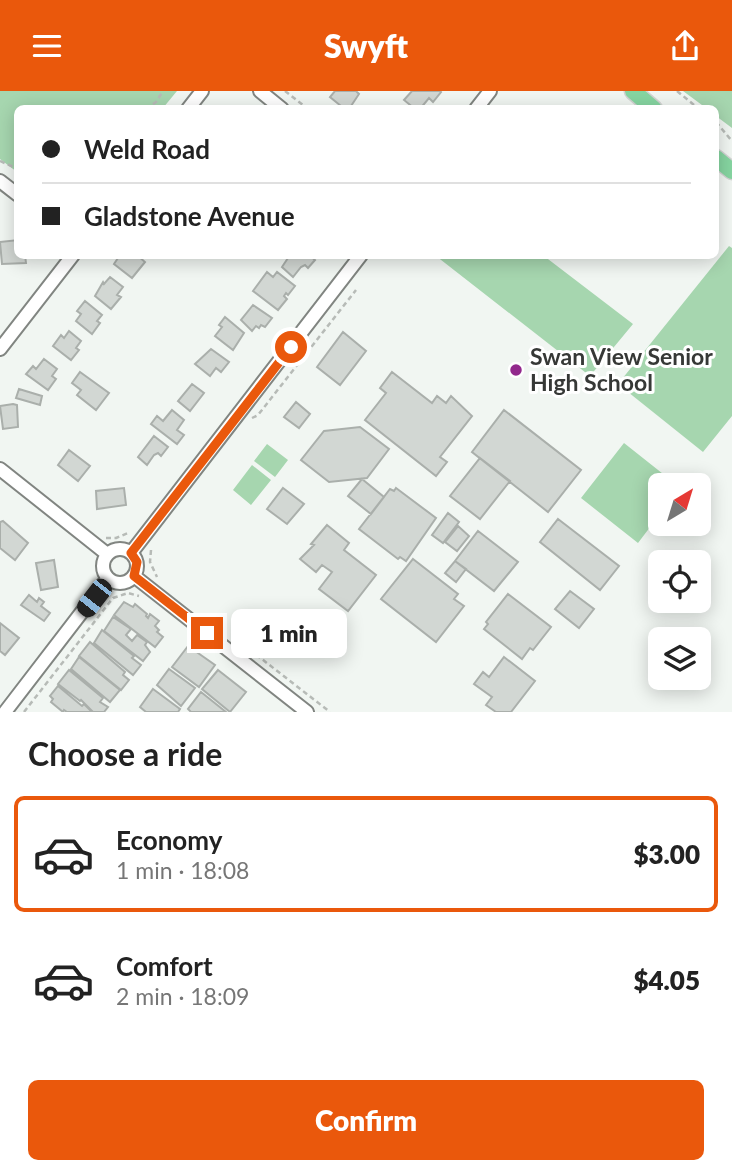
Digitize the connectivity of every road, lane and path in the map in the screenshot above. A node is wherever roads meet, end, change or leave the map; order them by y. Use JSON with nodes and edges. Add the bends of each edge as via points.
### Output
{"nodes":[{"id":1,"x":163,"y":91,"type":"edge"},
{"id":2,"x":202,"y":91,"type":"edge"},
{"id":3,"x":260,"y":91,"type":"edge"},
{"id":4,"x":285,"y":91,"type":"edge"},
{"id":5,"x":490,"y":91,"type":"edge"},
{"id":6,"x":632,"y":91,"type":"edge"},
{"id":7,"x":677,"y":91,"type":"edge"},
{"id":8,"x":152,"y":105,"type":"edge"},
{"id":9,"x":191,"y":105,"type":"edge"},
{"id":10,"x":277,"y":105,"type":"edge"},
{"id":11,"x":303,"y":105,"type":"edge"},
{"id":12,"x":479,"y":105,"type":"edge"},
{"id":13,"x":649,"y":105,"type":"edge"},
{"id":14,"x":694,"y":105,"type":"edge"},
{"id":15,"x":719,"y":125,"type":"edge"},
{"id":16,"x":732,"y":141,"type":"edge"},
{"id":17,"x":0,"y":181,"type":"edge"},
{"id":18,"x":14,"y":192,"type":"edge"},
{"id":19,"x":70,"y":259,"type":"edge"},
{"id":20,"x":358,"y":259,"type":"edge"},
{"id":21,"x":356,"y":290,"type":"dead end"},
{"id":22,"x":0,"y":349,"type":"edge"},
{"id":23,"x":247,"y":423,"type":"dead end"},
{"id":24,"x":0,"y":469,"type":"edge"},
{"id":25,"x":153,"y":543,"type":"dead end"},
{"id":26,"x":131,"y":553,"type":"junction"},
{"id":27,"x":107,"y":554,"type":"junction"},
{"id":28,"x":134,"y":576,"type":"junction"},
{"id":29,"x":108,"y":579,"type":"junction"},
{"id":30,"x":164,"y":585,"type":"dead end"},
{"id":31,"x":141,"y":596,"type":"dead end"},
{"id":32,"x":230,"y":634,"type":"dead end"},
{"id":33,"x":5,"y":712,"type":"edge"},
{"id":34,"x":24,"y":712,"type":"edge"},
{"id":35,"x":307,"y":712,"type":"edge"},
{"id":36,"x":330,"y":712,"type":"edge"}],
"edges":[{"from":1,"to":8,"type":"path"},
{"from":2,"to":9,"type":"street"},
{"from":3,"to":10,"type":"street"},
{"from":4,"to":11,"type":"path"},
{"from":5,"to":12,"type":"street"},
{"from":6,"to":13,"type":"main road"},
{"from":7,"to":14,"type":"path"},
{"from":15,"to":16,"type":"path"},
{"from":17,"to":18,"type":"street"},
{"from":19,"to":22,"type":"street"},
{"from":20,"to":26,"type":"street"},
{"from":21,"to":23,"type":"path"},
{"from":24,"to":27,"type":"street"},
{"from":25,"to":30,"type":"path","via":[[150,562]]},
{"from":26,"to":27,"type":"street","via":[[117,549]]},
{"from":26,"to":28,"type":"street","via":[[137,562]]},
{"from":27,"to":29,"type":"street","via":[[103,568]]},
{"from":28,"to":29,"type":"street","via":[[122,583]]},
{"from":28,"to":35,"type":"street"},
{"from":29,"to":33,"type":"street"},
{"from":31,"to":34,"type":"path","via":[[128,593],[113,598]]},
{"from":32,"to":36,"type":"path"}]}
